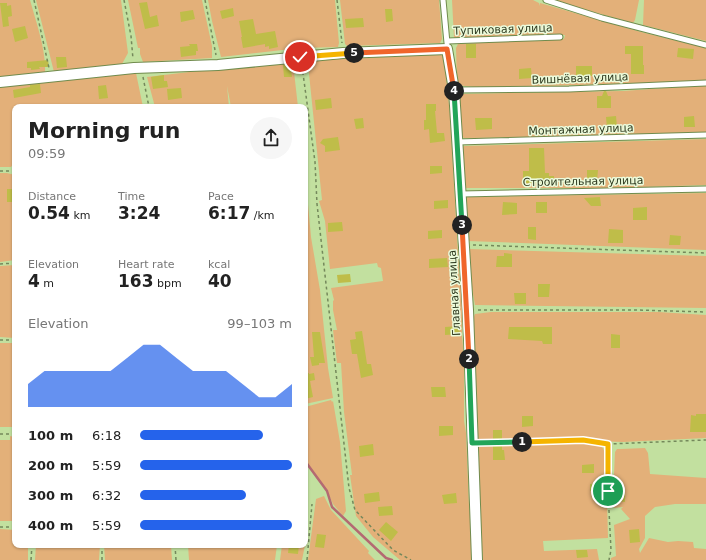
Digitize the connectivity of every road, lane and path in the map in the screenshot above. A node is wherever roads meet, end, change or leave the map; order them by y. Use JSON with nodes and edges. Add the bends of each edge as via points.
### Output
{"nodes":[{"id":1,"x":34,"y":0,"type":"edge"},
{"id":2,"x":124,"y":0,"type":"edge"},
{"id":3,"x":205,"y":0,"type":"edge"},
{"id":4,"x":337,"y":0,"type":"edge"},
{"id":5,"x":443,"y":0,"type":"edge"},
{"id":6,"x":546,"y":0,"type":"edge"},
{"id":7,"x":560,"y":37,"type":"dead end"},
{"id":8,"x":447,"y":45,"type":"junction"},
{"id":9,"x":706,"y":45,"type":"edge"},
{"id":10,"x":343,"y":53,"type":"junction"},
{"id":11,"x":300,"y":57,"type":"junction"},
{"id":12,"x":218,"y":65,"type":"junction"},
{"id":13,"x":138,"y":69,"type":"junction"},
{"id":14,"x":51,"y":77,"type":"junction"},
{"id":15,"x":0,"y":82,"type":"edge"},
{"id":16,"x":706,"y":83,"type":"edge"},
{"id":17,"x":454,"y":90,"type":"junction"},
{"id":18,"x":148,"y":104,"type":"edge"},
{"id":19,"x":307,"y":104,"type":"edge"},
{"id":20,"x":308,"y":113,"type":"edge"},
{"id":21,"x":706,"y":135,"type":"edge"},
{"id":22,"x":457,"y":142,"type":"junction"},
{"id":23,"x":0,"y":171,"type":"edge"},
{"id":24,"x":12,"y":171,"type":"edge"},
{"id":25,"x":706,"y":189,"type":"edge"},
{"id":26,"x":460,"y":194,"type":"junction"},
{"id":27,"x":463,"y":245,"type":"junction"},
{"id":28,"x":706,"y":253,"type":"edge"},
{"id":29,"x":12,"y":263,"type":"edge"},
{"id":30,"x":0,"y":264,"type":"edge"},
{"id":31,"x":468,"y":310,"type":"junction"},
{"id":32,"x":706,"y":312,"type":"edge"},
{"id":33,"x":0,"y":340,"type":"edge"},
{"id":34,"x":12,"y":340,"type":"edge"},
{"id":35,"x":0,"y":434,"type":"edge"},
{"id":36,"x":12,"y":434,"type":"edge"},
{"id":37,"x":706,"y":440,"type":"edge"},
{"id":38,"x":472,"y":443,"type":"junction"},
{"id":39,"x":608,"y":444,"type":"junction"},
{"id":40,"x":312,"y":504,"type":"dead end"},
{"id":41,"x":0,"y":526,"type":"edge"},
{"id":42,"x":12,"y":527,"type":"edge"},
{"id":43,"x":32,"y":548,"type":"edge"},
{"id":44,"x":102,"y":548,"type":"edge"},
{"id":45,"x":175,"y":548,"type":"edge"},
{"id":46,"x":31,"y":560,"type":"edge"},
{"id":47,"x":102,"y":560,"type":"edge"},
{"id":48,"x":176,"y":560,"type":"edge"},
{"id":49,"x":307,"y":560,"type":"edge"},
{"id":50,"x":411,"y":560,"type":"edge"},
{"id":51,"x":477,"y":560,"type":"edge"},
{"id":52,"x":609,"y":560,"type":"edge"}],
"edges":[{"from":1,"to":14,"type":"path"},
{"from":2,"to":13,"type":"path"},
{"from":3,"to":12,"type":"path"},
{"from":4,"to":10,"type":"path"},
{"from":5,"to":8,"type":"lane"},
{"from":6,"to":9,"type":"lane","via":[[602,18]]},
{"from":7,"to":8,"type":"lane","name":"Тупиковая улица"},
{"from":8,"to":10,"type":"street"},
{"from":8,"to":17,"type":"street","name":"Главная улица"},
{"from":10,"to":11,"type":"street"},
{"from":11,"to":12,"type":"street"},
{"from":11,"to":19,"type":"path"},
{"from":12,"to":13,"type":"street"},
{"from":13,"to":14,"type":"street"},
{"from":13,"to":18,"type":"path"},
{"from":14,"to":15,"type":"street"},
{"from":16,"to":17,"type":"lane","name":"Вишнёвая улица","via":[[569,89]]},
{"from":17,"to":22,"type":"street","name":"Главная улица"},
{"from":20,"to":50,"type":"path","via":[[349,488],[355,510],[393,550]]},
{"from":21,"to":22,"type":"lane","name":"Монтажная улица"},
{"from":22,"to":26,"type":"street","name":"Главная улица"},
{"from":23,"to":24,"type":"path"},
{"from":25,"to":26,"type":"lane","name":"Строительная улица"},
{"from":26,"to":27,"type":"street","name":"Главная улица"},
{"from":27,"to":28,"type":"path"},
{"from":27,"to":31,"type":"street","name":"Главная улица"},
{"from":29,"to":30,"type":"path"},
{"from":31,"to":32,"type":"path"},
{"from":31,"to":38,"type":"street","name":"Главная улица"},
{"from":33,"to":34,"type":"path"},
{"from":35,"to":36,"type":"path"},
{"from":37,"to":39,"type":"path"},
{"from":38,"to":39,"type":"path","via":[[583,440]]},
{"from":38,"to":51,"type":"street","name":"Главная улица"},
{"from":39,"to":52,"type":"path","via":[[611,550]]},
{"from":40,"to":49,"type":"path"},
{"from":41,"to":42,"type":"path"},
{"from":43,"to":46,"type":"path"},
{"from":44,"to":47,"type":"path"},
{"from":45,"to":48,"type":"path"}]}
